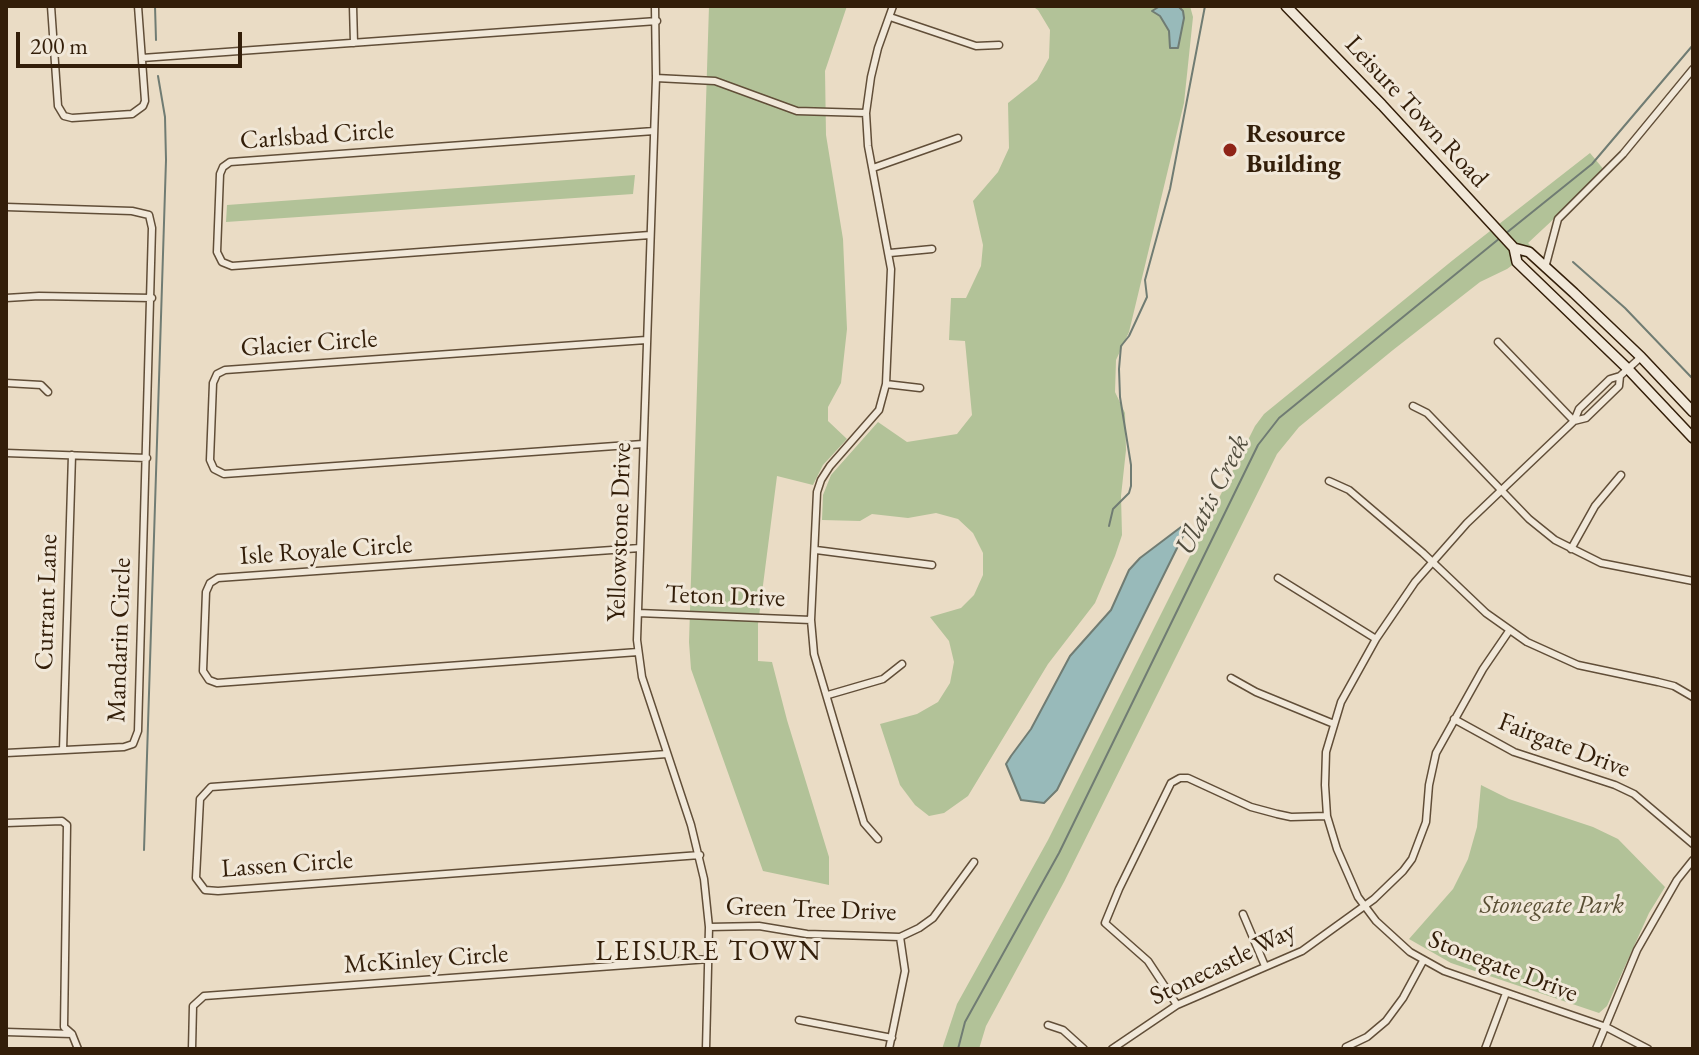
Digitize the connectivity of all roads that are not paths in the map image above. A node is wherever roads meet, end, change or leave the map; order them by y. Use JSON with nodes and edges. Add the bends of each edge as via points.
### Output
{"nodes":[{"id":1,"x":51,"y":6,"type":"edge"},
{"id":2,"x":138,"y":6,"type":"edge"},
{"id":3,"x":353,"y":6,"type":"edge"},
{"id":4,"x":655,"y":6,"type":"edge"},
{"id":5,"x":893,"y":6,"type":"edge"},
{"id":6,"x":1286,"y":6,"type":"edge"},
{"id":7,"x":890,"y":17,"type":"junction"},
{"id":8,"x":657,"y":21,"type":"junction"},
{"id":9,"x":354,"y":43,"type":"junction"},
{"id":10,"x":999,"y":45,"type":"dead end"},
{"id":11,"x":142,"y":58,"type":"junction"},
{"id":12,"x":1693,"y":69,"type":"edge"},
{"id":13,"x":656,"y":78,"type":"junction"},
{"id":14,"x":866,"y":113,"type":"junction"},
{"id":15,"x":654,"y":131,"type":"junction"},
{"id":16,"x":958,"y":138,"type":"dead end"},
{"id":17,"x":218,"y":159,"type":"dead end"},
{"id":18,"x":224,"y":166,"type":"junction"},
{"id":19,"x":873,"y":168,"type":"junction"},
{"id":20,"x":6,"y":207,"type":"edge"},
{"id":21,"x":650,"y":235,"type":"junction"},
{"id":22,"x":1514,"y":248,"type":"junction"},
{"id":23,"x":932,"y":249,"type":"dead end"},
{"id":24,"x":890,"y":253,"type":"junction"},
{"id":25,"x":221,"y":260,"type":"junction"},
{"id":26,"x":214,"y":266,"type":"dead end"},
{"id":27,"x":1545,"y":268,"type":"junction"},
{"id":28,"x":6,"y":298,"type":"edge"},
{"id":29,"x":152,"y":298,"type":"junction"},
{"id":30,"x":646,"y":340,"type":"junction"},
{"id":31,"x":1498,"y":342,"type":"dead end"},
{"id":32,"x":1641,"y":357,"type":"junction"},
{"id":33,"x":1624,"y":372,"type":"junction"},
{"id":34,"x":6,"y":383,"type":"edge"},
{"id":35,"x":886,"y":384,"type":"junction"},
{"id":36,"x":920,"y":388,"type":"dead end"},
{"id":37,"x":48,"y":392,"type":"dead end"},
{"id":38,"x":1413,"y":406,"type":"dead end"},
{"id":39,"x":1693,"y":412,"type":"edge"},
{"id":40,"x":1574,"y":421,"type":"junction"},
{"id":41,"x":1693,"y":438,"type":"edge"},
{"id":42,"x":643,"y":444,"type":"junction"},
{"id":43,"x":6,"y":453,"type":"edge"},
{"id":44,"x":72,"y":455,"type":"junction"},
{"id":45,"x":147,"y":458,"type":"junction"},
{"id":46,"x":214,"y":469,"type":"junction"},
{"id":47,"x":208,"y":475,"type":"dead end"},
{"id":48,"x":1621,"y":475,"type":"dead end"},
{"id":49,"x":1329,"y":481,"type":"dead end"},
{"id":50,"x":1501,"y":491,"type":"junction"},
{"id":51,"x":640,"y":548,"type":"junction"},
{"id":52,"x":1571,"y":549,"type":"junction"},
{"id":53,"x":816,"y":550,"type":"junction"},
{"id":54,"x":1431,"y":561,"type":"junction"},
{"id":55,"x":932,"y":565,"type":"dead end"},
{"id":56,"x":204,"y":577,"type":"dead end"},
{"id":57,"x":1278,"y":578,"type":"dead end"},
{"id":58,"x":1693,"y":579,"type":"edge"},
{"id":59,"x":210,"y":583,"type":"junction"},
{"id":60,"x":638,"y":613,"type":"junction"},
{"id":61,"x":811,"y":620,"type":"junction"},
{"id":62,"x":1509,"y":631,"type":"junction"},
{"id":63,"x":1376,"y":639,"type":"junction"},
{"id":64,"x":638,"y":652,"type":"junction"},
{"id":65,"x":902,"y":664,"type":"dead end"},
{"id":66,"x":206,"y":677,"type":"junction"},
{"id":67,"x":1231,"y":678,"type":"dead end"},
{"id":68,"x":199,"y":684,"type":"dead end"},
{"id":69,"x":828,"y":695,"type":"junction"},
{"id":70,"x":1693,"y":697,"type":"edge"},
{"id":71,"x":1454,"y":719,"type":"junction"},
{"id":72,"x":1334,"y":724,"type":"junction"},
{"id":73,"x":63,"y":750,"type":"junction"},
{"id":74,"x":6,"y":753,"type":"edge"},
{"id":75,"x":667,"y":754,"type":"junction"},
{"id":76,"x":1327,"y":816,"type":"junction"},
{"id":77,"x":6,"y":823,"type":"edge"},
{"id":78,"x":878,"y":839,"type":"dead end"},
{"id":79,"x":1693,"y":844,"type":"edge"},
{"id":80,"x":700,"y":855,"type":"junction"},
{"id":81,"x":1693,"y":860,"type":"edge"},
{"id":82,"x":974,"y":862,"type":"dead end"},
{"id":83,"x":199,"y":886,"type":"junction"},
{"id":84,"x":193,"y":892,"type":"dead end"},
{"id":85,"x":1364,"y":906,"type":"junction"},
{"id":86,"x":1243,"y":914,"type":"dead end"},
{"id":87,"x":709,"y":927,"type":"junction"},
{"id":88,"x":900,"y":937,"type":"junction"},
{"id":89,"x":709,"y":959,"type":"junction"},
{"id":90,"x":1423,"y":961,"type":"junction"},
{"id":91,"x":1265,"y":966,"type":"junction"},
{"id":92,"x":1506,"y":993,"type":"junction"},
{"id":93,"x":1177,"y":1005,"type":"junction"},
{"id":94,"x":799,"y":1020,"type":"dead end"},
{"id":95,"x":1048,"y":1025,"type":"dead end"},
{"id":96,"x":1606,"y":1027,"type":"junction"},
{"id":97,"x":6,"y":1032,"type":"edge"},
{"id":98,"x":72,"y":1034,"type":"junction"},
{"id":99,"x":892,"y":1038,"type":"junction"},
{"id":100,"x":1346,"y":1047,"type":"edge"},
{"id":101,"x":78,"y":1049,"type":"edge"},
{"id":102,"x":192,"y":1049,"type":"edge"},
{"id":103,"x":706,"y":1049,"type":"edge"},
{"id":104,"x":889,"y":1049,"type":"edge"},
{"id":105,"x":1084,"y":1049,"type":"edge"},
{"id":106,"x":1112,"y":1049,"type":"edge"},
{"id":107,"x":1485,"y":1049,"type":"edge"},
{"id":108,"x":1596,"y":1049,"type":"edge"},
{"id":109,"x":1648,"y":1049,"type":"edge"}],
"edges":[{"from":1,"to":11,"type":"street","via":[[58,106],[64,116],[138,112],[145,101]]},
{"from":2,"to":11,"type":"street"},
{"from":3,"to":9,"type":"street"},
{"from":4,"to":8,"type":"street","name":"Yellowstone Drive"},
{"from":5,"to":7,"type":"street"},
{"from":6,"to":22,"type":"main road","name":"Leisure Town Road"},
{"from":7,"to":10,"type":"street","via":[[976,46]]},
{"from":7,"to":14,"type":"street"},
{"from":8,"to":9,"type":"street"},
{"from":8,"to":13,"type":"street","name":"Yellowstone Drive"},
{"from":9,"to":11,"type":"street"},
{"from":12,"to":27,"type":"street","via":[[1623,154],[1558,219]]},
{"from":13,"to":14,"type":"street","via":[[715,81],[797,111]]},
{"from":13,"to":15,"type":"street","name":"Yellowstone Drive"},
{"from":14,"to":19,"type":"street"},
{"from":15,"to":18,"type":"street","name":"Carlsbad Circle","via":[[233,161]]},
{"from":15,"to":21,"type":"street","name":"Yellowstone Drive"},
{"from":16,"to":19,"type":"street"},
{"from":17,"to":18,"type":"street"},
{"from":18,"to":25,"type":"street","name":"Carlsbad Circle","via":[[217,252]]},
{"from":19,"to":24,"type":"street"},
{"from":20,"to":29,"type":"street","name":"Mandarin Circle","via":[[149,215]]},
{"from":21,"to":25,"type":"street","via":[[232,266]]},
{"from":21,"to":30,"type":"street","name":"Yellowstone Drive"},
{"from":22,"to":27,"type":"main road","name":"Leisure Town Road","via":[[1529,252]]},
{"from":22,"to":33,"type":"main road","name":"Leisure Town Road","via":[[1517,262]]},
{"from":23,"to":24,"type":"street"},
{"from":24,"to":35,"type":"street"},
{"from":25,"to":26,"type":"street"},
{"from":27,"to":32,"type":"main road","name":"Leisure Town Road"},
{"from":28,"to":29,"type":"street"},
{"from":29,"to":45,"type":"street","name":"Mandarin Circle"},
{"from":30,"to":42,"type":"street","name":"Yellowstone Drive"},
{"from":30,"to":46,"type":"street","name":"Glacier Circle","via":[[214,371]]},
{"from":31,"to":40,"type":"street"},
{"from":32,"to":33,"type":"street","name":"Stonegate Drive"},
{"from":32,"to":39,"type":"main road","name":"Leisure Town Road"},
{"from":33,"to":40,"type":"street","name":"Stonegate Drive","via":[[1589,399]]},
{"from":33,"to":40,"type":"street","name":"Stonegate Drive","via":[[1617,387],[1586,418]]},
{"from":33,"to":41,"type":"main road","name":"Leisure Town Road"},
{"from":34,"to":37,"type":"street","via":[[41,385]]},
{"from":35,"to":36,"type":"street"},
{"from":35,"to":53,"type":"street","via":[[879,410],[821,480]]},
{"from":38,"to":50,"type":"street","via":[[1427,413]]},
{"from":40,"to":50,"type":"street","name":"Stonegate Drive"},
{"from":42,"to":46,"type":"street","via":[[228,474]]},
{"from":42,"to":51,"type":"street","name":"Yellowstone Drive"},
{"from":43,"to":44,"type":"street"},
{"from":44,"to":45,"type":"street"},
{"from":44,"to":73,"type":"street","name":"Currant Lane"},
{"from":45,"to":73,"type":"street","name":"Mandarin Circle","via":[[138,731],[133,744],[124,747]]},
{"from":46,"to":47,"type":"street"},
{"from":48,"to":52,"type":"street","via":[[1595,506]]},
{"from":49,"to":54,"type":"street","via":[[1349,490]]},
{"from":50,"to":52,"type":"street","via":[[1543,531]]},
{"from":50,"to":54,"type":"street","name":"Stonegate Drive"},
{"from":51,"to":59,"type":"street","name":"Isle Royale Circle","via":[[218,578]]},
{"from":51,"to":60,"type":"street","name":"Yellowstone Drive"},
{"from":52,"to":58,"type":"street","via":[[1619,568]]},
{"from":53,"to":55,"type":"street"},
{"from":53,"to":61,"type":"street"},
{"from":54,"to":62,"type":"street"},
{"from":54,"to":63,"type":"street","name":"Stonegate Drive"},
{"from":56,"to":59,"type":"street"},
{"from":57,"to":63,"type":"street"},
{"from":59,"to":66,"type":"street","name":"Isle Royale Circle"},
{"from":60,"to":61,"type":"street","name":"Teton Drive"},
{"from":60,"to":64,"type":"street","name":"Yellowstone Drive"},
{"from":61,"to":69,"type":"street","via":[[814,654]]},
{"from":62,"to":70,"type":"street","via":[[1578,665],[1674,686]]},
{"from":62,"to":71,"type":"street","name":"Stonecastle Way"},
{"from":63,"to":72,"type":"street","name":"Stonegate Drive"},
{"from":64,"to":66,"type":"street","via":[[224,683]]},
{"from":64,"to":75,"type":"street","name":"Yellowstone Drive"},
{"from":65,"to":69,"type":"street","via":[[883,679]]},
{"from":66,"to":68,"type":"street"},
{"from":67,"to":72,"type":"street"},
{"from":69,"to":78,"type":"street","via":[[864,823]]},
{"from":71,"to":79,"type":"street","name":"Fairgate Drive","via":[[1514,752],[1634,794]]},
{"from":71,"to":85,"type":"street","name":"Stonecastle Way","via":[[1433,761],[1426,822],[1412,859]]},
{"from":72,"to":76,"type":"street","name":"Stonegate Drive","via":[[1326,752]]},
{"from":73,"to":74,"type":"street","name":"Mandarin Circle"},
{"from":75,"to":80,"type":"street","name":"Yellowstone Drive"},
{"from":75,"to":83,"type":"street","name":"Lassen Circle","via":[[202,789]]},
{"from":76,"to":85,"type":"street","name":"Stonegate Drive"},
{"from":76,"to":93,"type":"street","via":[[1291,817],[1251,807],[1188,778],[1171,783],[1105,923],[1148,961]]},
{"from":77,"to":98,"type":"street","via":[[67,825],[64,1027]]},
{"from":80,"to":83,"type":"street","name":"Lassen Circle","via":[[218,891]]},
{"from":80,"to":87,"type":"street","name":"Yellowstone Drive"},
{"from":81,"to":96,"type":"street","via":[[1637,950]]},
{"from":82,"to":88,"type":"street","name":"Green Tree Drive","via":[[933,918]]},
{"from":83,"to":84,"type":"street"},
{"from":85,"to":90,"type":"street","name":"Stonegate Drive","via":[[1392,938]]},
{"from":85,"to":91,"type":"street","name":"Stonecastle Way","via":[[1302,951]]},
{"from":86,"to":91,"type":"street"},
{"from":87,"to":88,"type":"street","name":"Green Tree Drive"},
{"from":87,"to":89,"type":"street","name":"Yellowstone Drive"},
{"from":88,"to":99,"type":"street","via":[[905,971]]},
{"from":89,"to":102,"type":"street","name":"McKinley Circle","via":[[206,995],[195,998],[192,1009]]},
{"from":89,"to":103,"type":"street","name":"Yellowstone Drive"},
{"from":90,"to":92,"type":"street","name":"Stonegate Drive"},
{"from":90,"to":100,"type":"street","via":[[1386,1021]]},
{"from":91,"to":93,"type":"street","name":"Stonecastle Way"},
{"from":92,"to":96,"type":"street","name":"Stonegate Drive"},
{"from":92,"to":107,"type":"street"},
{"from":93,"to":106,"type":"street","name":"Stonecastle Way"},
{"from":94,"to":99,"type":"street"},
{"from":95,"to":105,"type":"street","via":[[1063,1030]]},
{"from":96,"to":108,"type":"street"},
{"from":96,"to":109,"type":"street","name":"Stonegate Drive"},
{"from":97,"to":98,"type":"street"},
{"from":98,"to":101,"type":"street"},
{"from":99,"to":104,"type":"street"}]}
